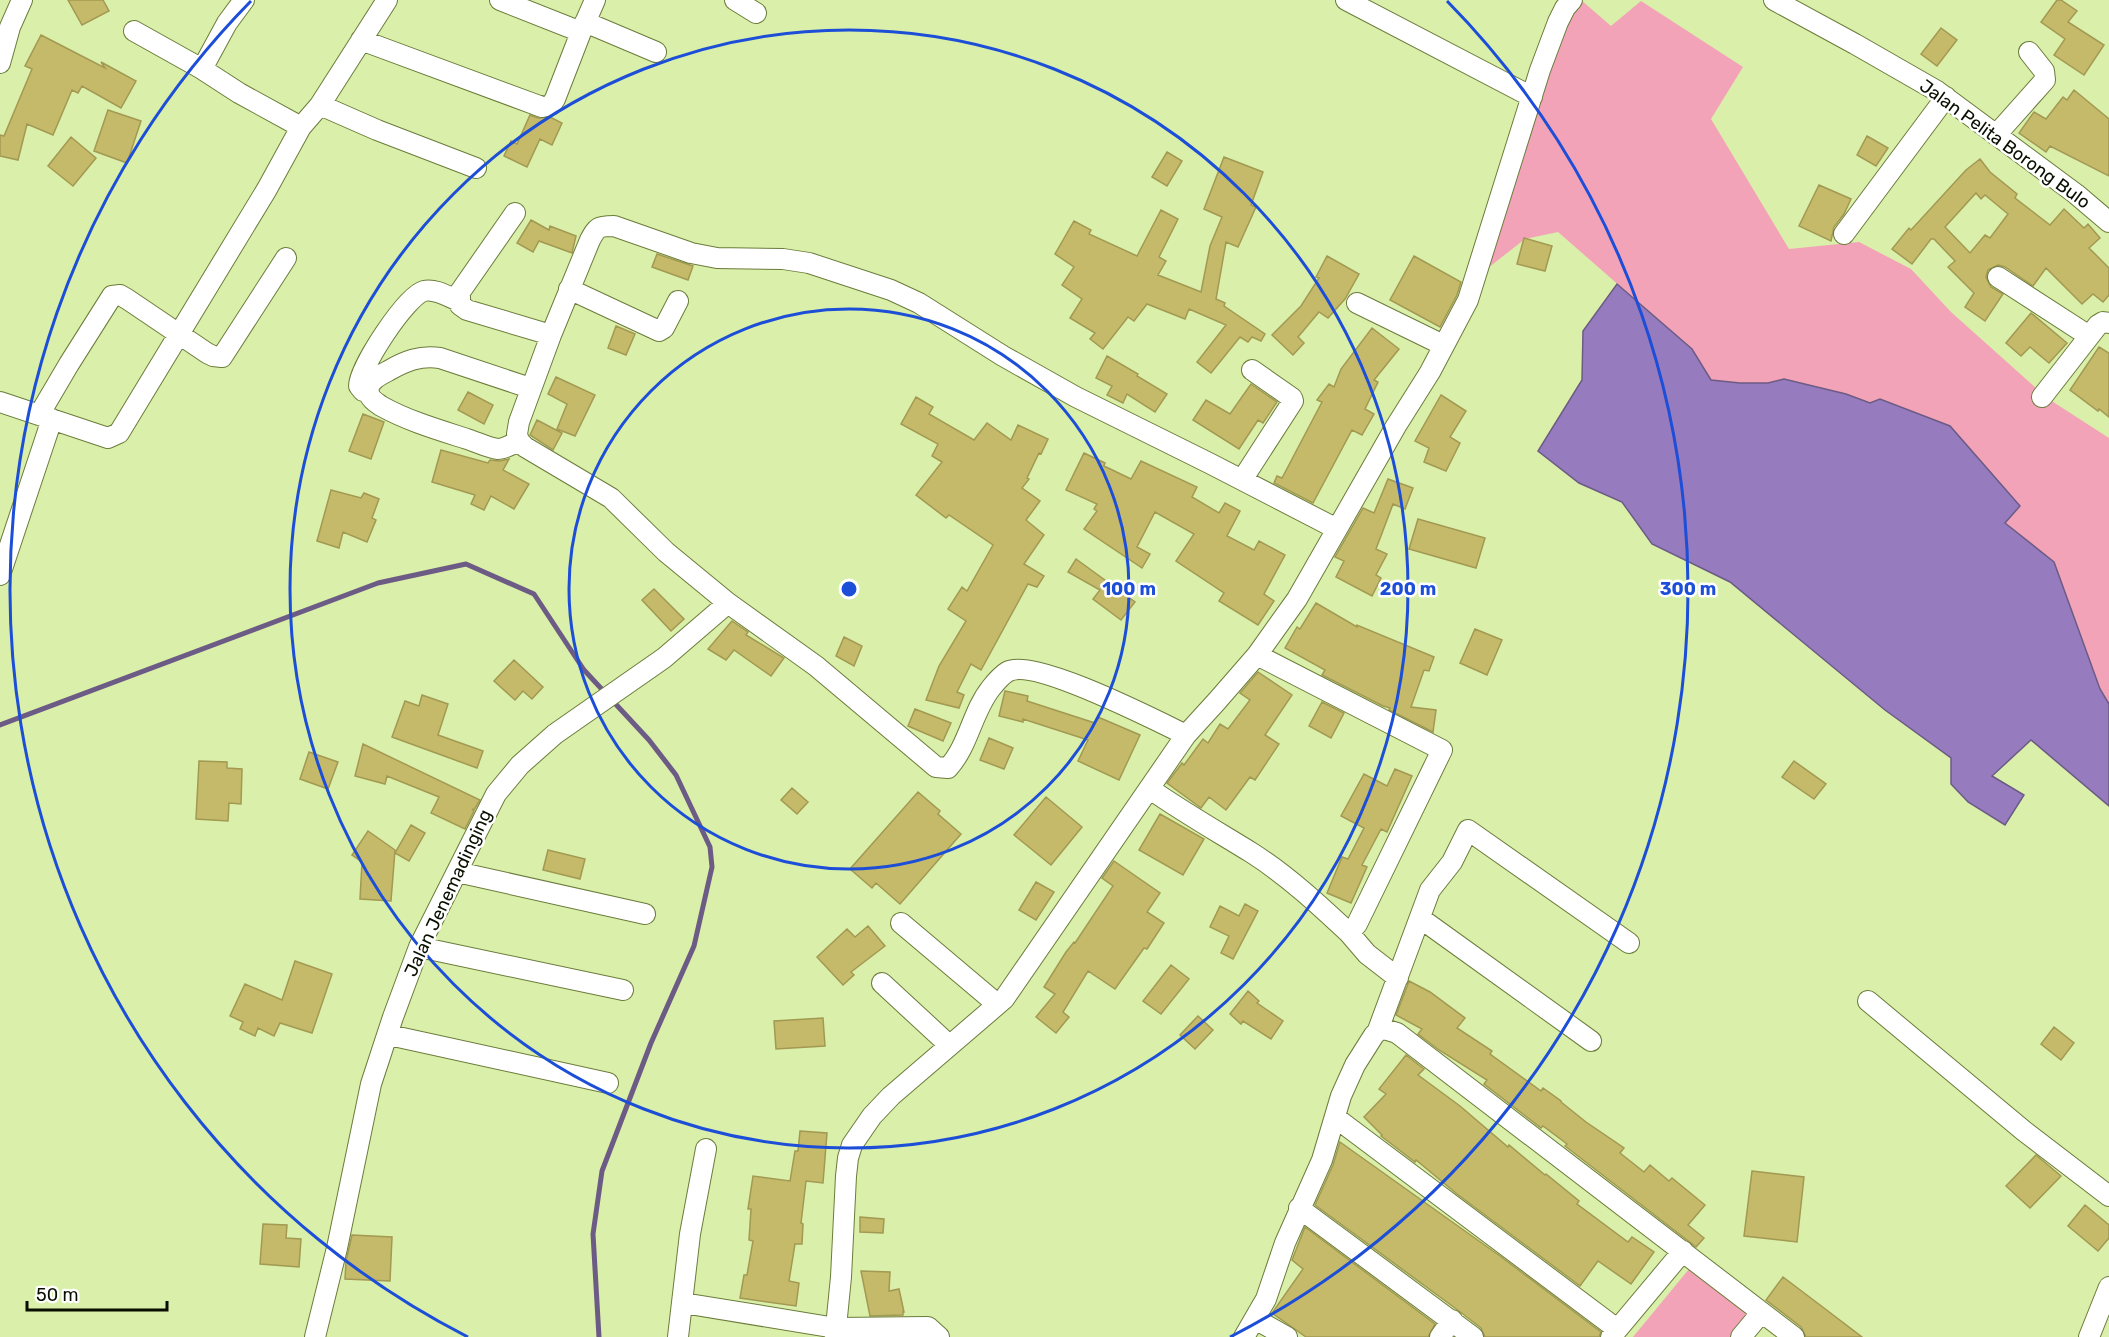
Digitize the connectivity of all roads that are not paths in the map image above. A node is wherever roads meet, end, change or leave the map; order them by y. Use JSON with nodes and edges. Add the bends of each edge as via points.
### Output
{"nodes":[{"id":1,"x":22,"y":0,"type":"edge"},
{"id":2,"x":244,"y":0,"type":"edge"},
{"id":3,"x":387,"y":0,"type":"edge"},
{"id":4,"x":500,"y":0,"type":"edge"},
{"id":5,"x":595,"y":0,"type":"edge"},
{"id":6,"x":735,"y":0,"type":"edge"},
{"id":7,"x":1346,"y":0,"type":"edge"},
{"id":8,"x":1572,"y":0,"type":"edge"},
{"id":9,"x":1774,"y":0,"type":"edge"},
{"id":10,"x":756,"y":13,"type":"dead end"},
{"id":11,"x":583,"y":27,"type":"junction"},
{"id":12,"x":134,"y":31,"type":"dead end"},
{"id":13,"x":361,"y":40,"type":"junction"},
{"id":14,"x":656,"y":52,"type":"dead end"},
{"id":15,"x":2030,"y":52,"type":"dead end"},
{"id":16,"x":0,"y":63,"type":"edge"},
{"id":17,"x":202,"y":69,"type":"junction"},
{"id":18,"x":1532,"y":97,"type":"junction"},
{"id":19,"x":1946,"y":98,"type":"junction"},
{"id":20,"x":320,"y":105,"type":"junction"},
{"id":21,"x":301,"y":127,"type":"junction"},
{"id":22,"x":1996,"y":135,"type":"junction"},
{"id":23,"x":476,"y":168,"type":"dead end"},
{"id":24,"x":515,"y":213,"type":"dead end"},
{"id":25,"x":2109,"y":222,"type":"edge"},
{"id":26,"x":1844,"y":234,"type":"dead end"},
{"id":27,"x":286,"y":258,"type":"dead end"},
{"id":28,"x":1998,"y":277,"type":"dead end"},
{"id":29,"x":569,"y":289,"type":"junction"},
{"id":30,"x":459,"y":301,"type":"junction"},
{"id":31,"x":678,"y":301,"type":"dead end"},
{"id":32,"x":1357,"y":303,"type":"dead end"},
{"id":33,"x":2109,"y":323,"type":"edge"},
{"id":34,"x":180,"y":334,"type":"junction"},
{"id":35,"x":550,"y":335,"type":"junction"},
{"id":36,"x":2089,"y":336,"type":"junction"},
{"id":37,"x":1443,"y":345,"type":"junction"},
{"id":38,"x":1252,"y":370,"type":"dead end"},
{"id":39,"x":530,"y":388,"type":"junction"},
{"id":40,"x":369,"y":394,"type":"junction"},
{"id":41,"x":2042,"y":397,"type":"dead end"},
{"id":42,"x":0,"y":402,"type":"edge"},
{"id":43,"x":46,"y":417,"type":"junction"},
{"id":44,"x":519,"y":441,"type":"junction"},
{"id":45,"x":1242,"y":480,"type":"junction"},
{"id":46,"x":1337,"y":529,"type":"junction"},
{"id":47,"x":0,"y":575,"type":"edge"},
{"id":48,"x":728,"y":603,"type":"junction"},
{"id":49,"x":1257,"y":655,"type":"junction"},
{"id":50,"x":1186,"y":735,"type":"junction"},
{"id":51,"x":1150,"y":789,"type":"junction"},
{"id":52,"x":457,"y":872,"type":"junction"},
{"id":53,"x":645,"y":914,"type":"dead end"},
{"id":54,"x":1420,"y":918,"type":"junction"},
{"id":55,"x":901,"y":923,"type":"dead end"},
{"id":56,"x":1350,"y":933,"type":"junction"},
{"id":57,"x":1629,"y":943,"type":"dead end"},
{"id":58,"x":419,"y":947,"type":"junction"},
{"id":59,"x":1398,"y":978,"type":"junction"},
{"id":60,"x":882,"y":983,"type":"dead end"},
{"id":61,"x":623,"y":990,"type":"dead end"},
{"id":62,"x":1868,"y":1001,"type":"dead end"},
{"id":63,"x":997,"y":1004,"type":"junction"},
{"id":64,"x":1378,"y":1030,"type":"junction"},
{"id":65,"x":389,"y":1035,"type":"junction"},
{"id":66,"x":1591,"y":1041,"type":"dead end"},
{"id":67,"x":949,"y":1045,"type":"junction"},
{"id":68,"x":608,"y":1083,"type":"dead end"},
{"id":69,"x":1336,"y":1118,"type":"junction"},
{"id":70,"x":706,"y":1149,"type":"dead end"},
{"id":71,"x":2109,"y":1196,"type":"edge"},
{"id":72,"x":1299,"y":1208,"type":"junction"},
{"id":73,"x":1683,"y":1251,"type":"junction"},
{"id":74,"x":2109,"y":1287,"type":"edge"},
{"id":75,"x":683,"y":1303,"type":"junction"},
{"id":76,"x":1761,"y":1313,"type":"junction"},
{"id":77,"x":1255,"y":1319,"type":"junction"},
{"id":78,"x":1452,"y":1320,"type":"junction"},
{"id":79,"x":835,"y":1333,"type":"edge"},
{"id":80,"x":1614,"y":1333,"type":"edge"},
{"id":81,"x":315,"y":1337,"type":"edge"},
{"id":82,"x":678,"y":1337,"type":"edge"},
{"id":83,"x":939,"y":1337,"type":"edge"},
{"id":84,"x":1244,"y":1337,"type":"edge"},
{"id":85,"x":1287,"y":1337,"type":"edge"},
{"id":86,"x":1440,"y":1337,"type":"edge"},
{"id":87,"x":1473,"y":1337,"type":"edge"},
{"id":88,"x":1742,"y":1337,"type":"edge"},
{"id":89,"x":1794,"y":1337,"type":"edge"},
{"id":90,"x":2089,"y":1337,"type":"edge"}],
"edges":[{"from":1,"to":16,"type":"street"},
{"from":2,"to":17,"type":"street"},
{"from":3,"to":13,"type":"street"},
{"from":4,"to":11,"type":"street"},
{"from":5,"to":11,"type":"street"},
{"from":6,"to":10,"type":"street"},
{"from":7,"to":18,"type":"street"},
{"from":8,"to":18,"type":"street","via":[[1558,22]]},
{"from":9,"to":19,"type":"street","name":"Jalan Pelita Borong Bulo"},
{"from":11,"to":13,"type":"street","via":[[555,99],[551,105],[542,107]]},
{"from":11,"to":14,"type":"street"},
{"from":12,"to":17,"type":"street"},
{"from":13,"to":20,"type":"street"},
{"from":15,"to":22,"type":"street","via":[[2044,71],[2045,80]]},
{"from":17,"to":21,"type":"street"},
{"from":18,"to":37,"type":"street","via":[[1468,300]]},
{"from":19,"to":22,"type":"street","name":"Jalan Pelita Borong Bulo"},
{"from":19,"to":26,"type":"street"},
{"from":20,"to":21,"type":"street"},
{"from":20,"to":23,"type":"street"},
{"from":21,"to":34,"type":"street"},
{"from":22,"to":25,"type":"street","name":"Jalan Pelita Borong Bulo"},
{"from":24,"to":30,"type":"street","via":[[460,292]]},
{"from":27,"to":34,"type":"street","via":[[222,357],[213,357]]},
{"from":28,"to":36,"type":"street"},
{"from":29,"to":31,"type":"street","via":[[659,331]]},
{"from":29,"to":35,"type":"street"},
{"from":29,"to":45,"type":"street","via":[[590,240],[597,228],[604,226],[717,258],[809,263],[919,303],[1003,357]]},
{"from":30,"to":35,"type":"street","via":[[466,310]]},
{"from":30,"to":40,"type":"street","via":[[429,290],[406,303],[360,377],[359,387]]},
{"from":32,"to":37,"type":"street"},
{"from":33,"to":36,"type":"street","via":[[2101,323]]},
{"from":34,"to":43,"type":"street","via":[[119,433],[108,438]]},
{"from":34,"to":43,"type":"street","via":[[120,295],[112,296],[69,364]]},
{"from":35,"to":39,"type":"street"},
{"from":36,"to":41,"type":"street"},
{"from":37,"to":46,"type":"street"},
{"from":38,"to":45,"type":"street","via":[[1293,401]]},
{"from":39,"to":40,"type":"street","via":[[426,356],[372,381]]},
{"from":39,"to":44,"type":"street","via":[[519,422]]},
{"from":40,"to":44,"type":"street","via":[[391,410],[493,448]]},
{"from":42,"to":43,"type":"street"},
{"from":43,"to":47,"type":"street"},
{"from":44,"to":48,"type":"street","via":[[611,498],[666,552]]},
{"from":45,"to":46,"type":"street"},
{"from":46,"to":49,"type":"street","via":[[1297,598]]},
{"from":48,"to":50,"type":"street","via":[[816,666],[936,767],[948,768],[956,759],[991,688],[1008,671],[1019,669],[1092,691]]},
{"from":48,"to":52,"type":"street","name":"Jalan Jenemadinging","via":[[664,658],[555,734],[514,772],[496,794]]},
{"from":49,"to":50,"type":"street"},
{"from":49,"to":56,"type":"street","via":[[1442,750]]},
{"from":50,"to":51,"type":"street"},
{"from":51,"to":56,"type":"street","via":[[1254,854]]},
{"from":51,"to":63,"type":"street","via":[[1018,981]]},
{"from":52,"to":53,"type":"street"},
{"from":52,"to":58,"type":"street","name":"Jalan Jenemadinging"},
{"from":54,"to":57,"type":"street","via":[[1430,890],[1452,862],[1468,830]]},
{"from":54,"to":59,"type":"street"},
{"from":54,"to":66,"type":"street"},
{"from":55,"to":63,"type":"street"},
{"from":56,"to":59,"type":"street","via":[[1367,954]]},
{"from":58,"to":61,"type":"street"},
{"from":58,"to":65,"type":"street","name":"Jalan Jenemadinging"},
{"from":59,"to":64,"type":"street"},
{"from":60,"to":67,"type":"street"},
{"from":62,"to":71,"type":"street"},
{"from":63,"to":67,"type":"street"},
{"from":64,"to":69,"type":"street","via":[[1355,1065]]},
{"from":64,"to":73,"type":"street","via":[[1385,1028],[1397,1034]]},
{"from":65,"to":68,"type":"street"},
{"from":65,"to":81,"type":"street","name":"Jalan Jenemadinging","via":[[371,1084]]},
{"from":67,"to":79,"type":"street","via":[[891,1096],[852,1145]]},
{"from":69,"to":72,"type":"street","via":[[1322,1160]]},
{"from":69,"to":80,"type":"street"},
{"from":70,"to":75,"type":"street","via":[[690,1234]]},
{"from":72,"to":77,"type":"street"},
{"from":72,"to":78,"type":"street"},
{"from":73,"to":76,"type":"street"},
{"from":73,"to":80,"type":"street"},
{"from":74,"to":90,"type":"street"},
{"from":75,"to":79,"type":"street"},
{"from":75,"to":82,"type":"street"},
{"from":76,"to":88,"type":"street"},
{"from":76,"to":89,"type":"street"},
{"from":77,"to":84,"type":"street"},
{"from":77,"to":85,"type":"street"},
{"from":78,"to":86,"type":"street"},
{"from":78,"to":87,"type":"street"},
{"from":79,"to":83,"type":"street","via":[[918,1326],[928,1327]]}]}
